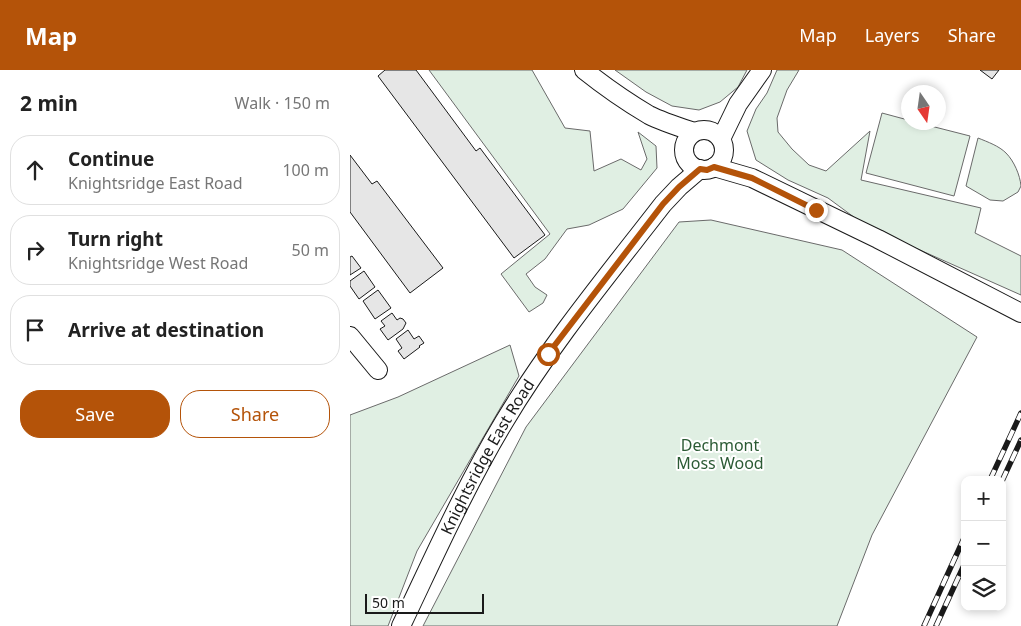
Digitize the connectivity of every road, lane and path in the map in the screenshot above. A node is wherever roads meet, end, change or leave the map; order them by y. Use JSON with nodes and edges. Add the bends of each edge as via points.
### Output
{"nodes":[{"id":1,"x":584,"y":70,"type":"edge"},
{"id":2,"x":762,"y":70,"type":"edge"},
{"id":3,"x":650,"y":115,"type":"junction"},
{"id":4,"x":711,"y":138,"type":"junction"},
{"id":5,"x":684,"y":153,"type":"junction"},
{"id":6,"x":707,"y":168,"type":"junction"},
{"id":7,"x":752,"y":178,"type":"junction"},
{"id":8,"x":663,"y":204,"type":"junction"},
{"id":9,"x":1021,"y":313,"type":"edge"},
{"id":10,"x":350,"y":336,"type":"edge"},
{"id":11,"x":378,"y":370,"type":"dead end"},
{"id":12,"x":401,"y":626,"type":"edge"}],
"edges":[{"from":1,"to":3,"type":"street"},
{"from":2,"to":4,"type":"street"},
{"from":3,"to":4,"type":"street"},
{"from":3,"to":5,"type":"street"},
{"from":4,"to":5,"type":"street","via":[[687,139]]},
{"from":4,"to":6,"type":"street","via":[[722,158]]},
{"from":4,"to":7,"type":"street"},
{"from":5,"to":6,"type":"street","via":[[694,167]]},
{"from":5,"to":8,"type":"street","name":"Knightsridge East Road"},
{"from":6,"to":7,"type":"street"},
{"from":6,"to":8,"type":"street","name":"Knightsridge East Road","via":[[679,187]]},
{"from":7,"to":9,"type":"street"},
{"from":8,"to":12,"type":"street","name":"Knightsridge East Road","via":[[548,354],[504,422],[456,509]]},
{"from":10,"to":11,"type":"street"}]}
